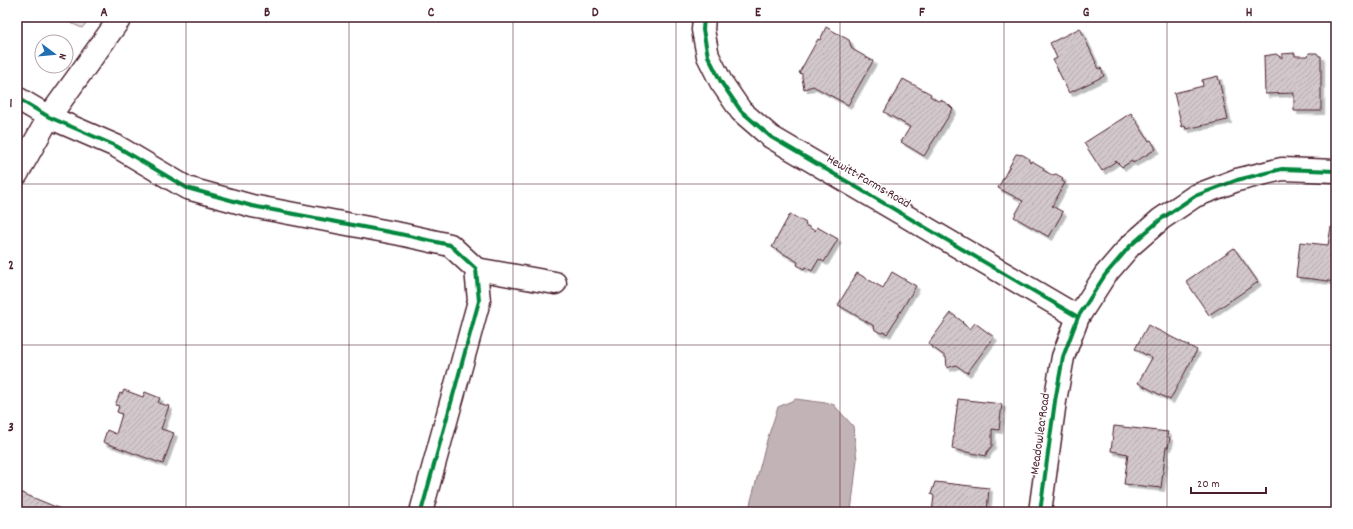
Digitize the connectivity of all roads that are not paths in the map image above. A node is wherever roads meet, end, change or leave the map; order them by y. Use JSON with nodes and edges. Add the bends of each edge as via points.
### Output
{"nodes":[{"id":1,"x":122,"y":17,"type":"edge"},
{"id":2,"x":704,"y":17,"type":"edge"},
{"id":3,"x":17,"y":98,"type":"edge"},
{"id":4,"x":49,"y":118,"type":"junction"},
{"id":5,"x":1336,"y":171,"type":"edge"},
{"id":6,"x":17,"y":174,"type":"edge"},
{"id":7,"x":476,"y":269,"type":"junction"},
{"id":8,"x":555,"y":283,"type":"dead end"},
{"id":9,"x":1078,"y":317,"type":"junction"},
{"id":10,"x":421,"y":512,"type":"edge"},
{"id":11,"x":1040,"y":512,"type":"edge"}],
"edges":[{"from":1,"to":4,"type":"street"},
{"from":2,"to":9,"type":"street","name":"Hewitt Farms Road","via":[[703,30],[708,56],[721,82],[741,111],[771,137]]},
{"from":3,"to":4,"type":"street"},
{"from":4,"to":6,"type":"street"},
{"from":4,"to":7,"type":"street","via":[[116,146],[187,188],[252,206],[450,245]]},
{"from":5,"to":9,"type":"street","name":"Meadowlea Road","via":[[1282,169],[1236,180],[1195,196],[1161,219],[1130,246],[1106,275]]},
{"from":7,"to":8,"type":"street"},
{"from":7,"to":10,"type":"street","via":[[479,301]]},
{"from":9,"to":11,"type":"street","name":"Meadowlea Road","via":[[1063,357]]}]}
